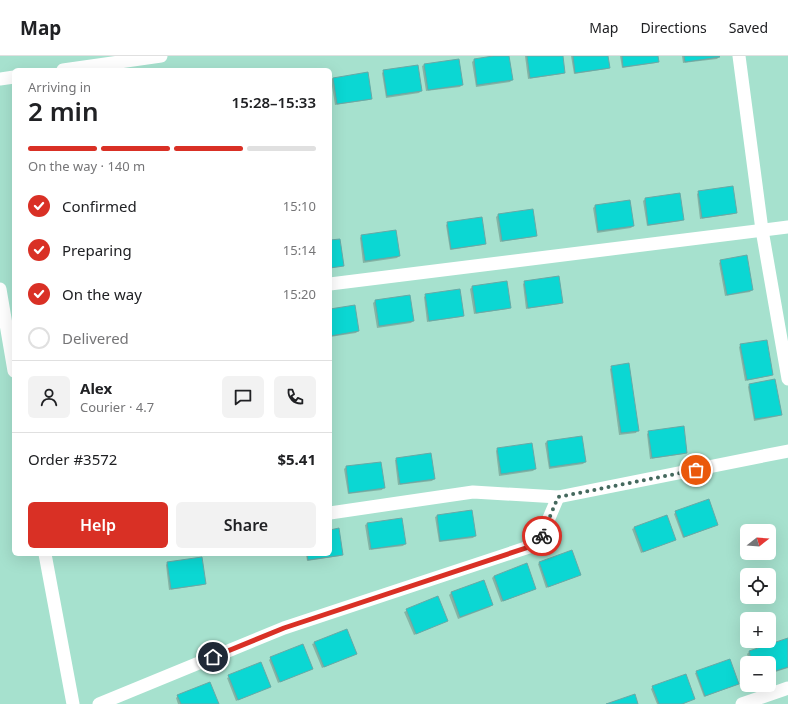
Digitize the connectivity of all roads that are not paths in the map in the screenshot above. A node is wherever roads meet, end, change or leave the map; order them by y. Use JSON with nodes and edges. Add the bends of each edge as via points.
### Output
{"nodes":[{"id":1,"x":160,"y":56,"type":"edge"},
{"id":2,"x":739,"y":56,"type":"edge"},
{"id":3,"x":87,"y":61,"type":"edge"},
{"id":4,"x":68,"y":68,"type":"edge"},
{"id":5,"x":12,"y":77,"type":"edge"},
{"id":6,"x":0,"y":79,"type":"edge"},
{"id":7,"x":788,"y":227,"type":"edge"},
{"id":8,"x":762,"y":230,"type":"junction"},
{"id":9,"x":332,"y":284,"type":"edge"},
{"id":10,"x":0,"y":289,"type":"edge"},
{"id":11,"x":10,"y":323,"type":"edge"},
{"id":12,"x":12,"y":347,"type":"edge"},
{"id":13,"x":788,"y":379,"type":"edge"},
{"id":14,"x":788,"y":451,"type":"edge"},
{"id":15,"x":558,"y":497,"type":"junction"},
{"id":16,"x":332,"y":513,"type":"edge"},
{"id":17,"x":45,"y":556,"type":"edge"},
{"id":18,"x":788,"y":688,"type":"edge"},
{"id":19,"x":73,"y":704,"type":"edge"},
{"id":20,"x":99,"y":704,"type":"edge"},
{"id":21,"x":742,"y":704,"type":"edge"}],
"edges":[{"from":1,"to":3,"type":"street"},
{"from":2,"to":8,"type":"street"},
{"from":3,"to":4,"type":"street"},
{"from":5,"to":6,"type":"street"},
{"from":7,"to":8,"type":"street"},
{"from":8,"to":9,"type":"street"},
{"from":8,"to":13,"type":"street"},
{"from":10,"to":11,"type":"street"},
{"from":11,"to":12,"type":"street"},
{"from":14,"to":15,"type":"street"},
{"from":15,"to":16,"type":"street","via":[[472,492]]},
{"from":15,"to":20,"type":"street","via":[[538,544],[284,628]]},
{"from":17,"to":19,"type":"street"},
{"from":18,"to":21,"type":"street"}]}
